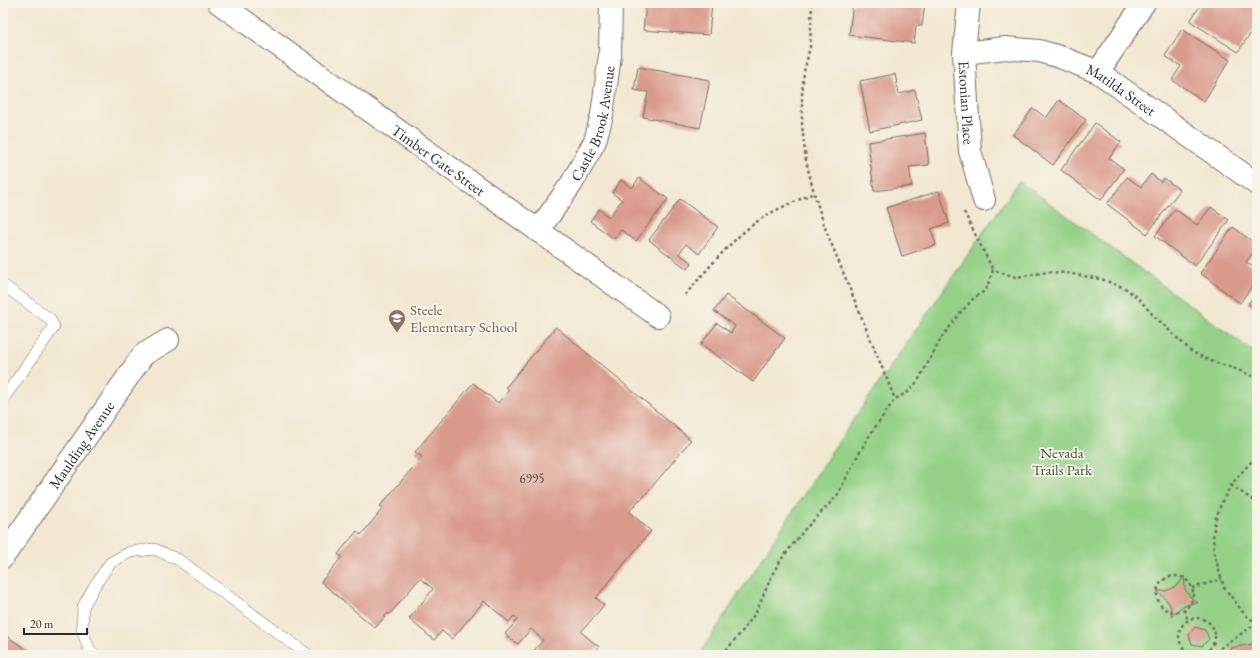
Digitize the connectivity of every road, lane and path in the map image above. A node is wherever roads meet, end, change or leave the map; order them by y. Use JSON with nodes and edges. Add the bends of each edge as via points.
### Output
{"nodes":[{"id":1,"x":219,"y":3,"type":"edge"},
{"id":2,"x":611,"y":3,"type":"edge"},
{"id":3,"x":812,"y":3,"type":"edge"},
{"id":4,"x":969,"y":3,"type":"edge"},
{"id":5,"x":1144,"y":3,"type":"edge"},
{"id":6,"x":964,"y":53,"type":"junction"},
{"id":7,"x":1098,"y":72,"type":"junction"},
{"id":8,"x":1257,"y":184,"type":"edge"},
{"id":9,"x":814,"y":193,"type":"junction"},
{"id":10,"x":984,"y":200,"type":"dead end"},
{"id":11,"x":964,"y":212,"type":"dead end"},
{"id":12,"x":538,"y":231,"type":"junction"},
{"id":13,"x":993,"y":270,"type":"junction"},
{"id":14,"x":3,"y":285,"type":"edge"},
{"id":15,"x":685,"y":295,"type":"dead end"},
{"id":16,"x":658,"y":316,"type":"dead end"},
{"id":17,"x":168,"y":340,"type":"dead end"},
{"id":18,"x":1257,"y":378,"type":"edge"},
{"id":19,"x":3,"y":398,"type":"edge"},
{"id":20,"x":895,"y":399,"type":"junction"},
{"id":21,"x":1257,"y":459,"type":"edge"},
{"id":22,"x":1231,"y":485,"type":"junction"},
{"id":23,"x":1257,"y":503,"type":"edge"},
{"id":24,"x":3,"y":557,"type":"edge"},
{"id":25,"x":1222,"y":579,"type":"junction"},
{"id":26,"x":1192,"y":588,"type":"junction"},
{"id":27,"x":1184,"y":610,"type":"junction"},
{"id":28,"x":1188,"y":620,"type":"junction"},
{"id":29,"x":1257,"y":623,"type":"edge"},
{"id":30,"x":94,"y":655,"type":"edge"},
{"id":31,"x":308,"y":655,"type":"edge"},
{"id":32,"x":722,"y":655,"type":"edge"},
{"id":33,"x":1210,"y":655,"type":"edge"}],
"edges":[{"from":1,"to":12,"type":"street","name":"Timber Gate Street"},
{"from":2,"to":12,"type":"street","name":"Castle Brook Avenue","via":[[610,55],[602,115],[595,141],[572,183]]},
{"from":3,"to":9,"type":"path","via":[[810,47],[802,94],[802,125],[806,161]]},
{"from":4,"to":6,"type":"street","name":"Estonian Place"},
{"from":5,"to":7,"type":"street"},
{"from":6,"to":7,"type":"street","name":"Matilda Street","via":[[1005,48],[1039,51]]},
{"from":6,"to":10,"type":"street","name":"Estonian Place","via":[[970,151]]},
{"from":7,"to":8,"type":"street","name":"Matilda Street"},
{"from":9,"to":15,"type":"path","via":[[776,210],[752,226],[718,257]]},
{"from":9,"to":20,"type":"path","via":[[839,264]]},
{"from":11,"to":13,"type":"path"},
{"from":12,"to":16,"type":"street","name":"Timber Gate Street"},
{"from":13,"to":18,"type":"path","via":[[1016,277],[1048,272],[1066,273],[1101,279],[1125,288],[1192,352]]},
{"from":13,"to":20,"type":"path","via":[[986,290],[974,298],[942,337],[918,381],[908,392]]},
{"from":14,"to":19,"type":"lane","via":[[50,319],[54,327]]},
{"from":17,"to":24,"type":"street","name":"Maulding Avenue","via":[[143,355]]},
{"from":20,"to":32,"type":"path","via":[[858,455],[837,496],[805,529],[783,557],[756,612]]},
{"from":21,"to":22,"type":"path"},
{"from":22,"to":23,"type":"path"},
{"from":22,"to":25,"type":"path","via":[[1215,520],[1214,554]]},
{"from":25,"to":26,"type":"path"},
{"from":25,"to":29,"type":"path","via":[[1224,587],[1245,615]]},
{"from":26,"to":27,"type":"path","via":[[1193,600]]},
{"from":26,"to":27,"type":"path","via":[[1186,579],[1174,576],[1168,577],[1159,585],[1157,597],[1163,608],[1174,613]]},
{"from":27,"to":28,"type":"path"},
{"from":28,"to":28,"type":"path","via":[[1183,623],[1179,634],[1182,646],[1191,653],[1203,652],[1212,645],[1213,628],[1200,618]]},
{"from":29,"to":33,"type":"path"},
{"from":30,"to":31,"type":"lane","via":[[82,630],[84,607],[94,587],[110,564],[130,552],[154,549],[179,560]]}]}
